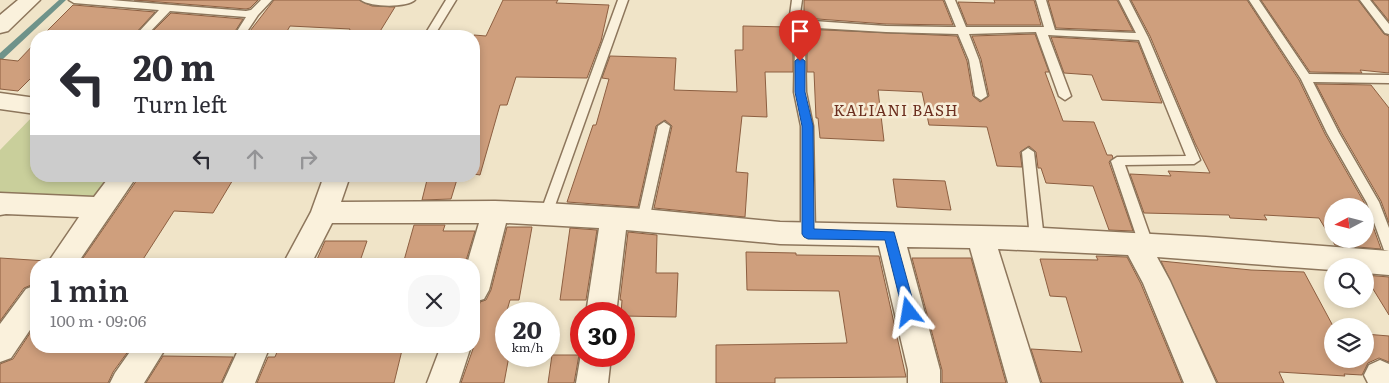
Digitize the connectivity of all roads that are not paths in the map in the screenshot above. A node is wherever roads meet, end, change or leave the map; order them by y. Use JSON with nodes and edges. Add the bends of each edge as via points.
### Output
{"nodes":[{"id":1,"x":30,"y":0,"type":"edge"},
{"id":2,"x":74,"y":0,"type":"edge"},
{"id":3,"x":195,"y":0,"type":"edge"},
{"id":4,"x":267,"y":0,"type":"edge"},
{"id":5,"x":366,"y":0,"type":"edge"},
{"id":6,"x":410,"y":0,"type":"edge"},
{"id":7,"x":451,"y":0,"type":"edge"},
{"id":8,"x":623,"y":0,"type":"edge"},
{"id":9,"x":797,"y":0,"type":"edge"},
{"id":10,"x":950,"y":0,"type":"edge"},
{"id":11,"x":1041,"y":0,"type":"edge"},
{"id":12,"x":1124,"y":0,"type":"edge"},
{"id":13,"x":1254,"y":0,"type":"edge"},
{"id":14,"x":1364,"y":0,"type":"edge"},
{"id":15,"x":168,"y":7,"type":"junction"},
{"id":16,"x":183,"y":10,"type":"junction"},
{"id":17,"x":254,"y":13,"type":"junction"},
{"id":18,"x":4,"y":19,"type":"edge"},
{"id":19,"x":794,"y":22,"type":"junction"},
{"id":20,"x":146,"y":30,"type":"edge"},
{"id":21,"x":243,"y":30,"type":"edge"},
{"id":22,"x":433,"y":30,"type":"edge"},
{"id":23,"x":1040,"y":30,"type":"junction"},
{"id":24,"x":1389,"y":30,"type":"edge"},
{"id":25,"x":961,"y":32,"type":"junction"},
{"id":26,"x":1051,"y":33,"type":"junction"},
{"id":27,"x":1144,"y":37,"type":"junction"},
{"id":28,"x":1306,"y":78,"type":"junction"},
{"id":29,"x":1388,"y":81,"type":"edge"},
{"id":30,"x":981,"y":96,"type":"dead end"},
{"id":31,"x":1065,"y":96,"type":"dead end"},
{"id":32,"x":0,"y":101,"type":"edge"},
{"id":33,"x":30,"y":105,"type":"edge"},
{"id":34,"x":664,"y":126,"type":"dead end"},
{"id":35,"x":1028,"y":152,"type":"dead end"},
{"id":36,"x":120,"y":182,"type":"edge"},
{"id":37,"x":335,"y":182,"type":"edge"},
{"id":38,"x":0,"y":205,"type":"edge"},
{"id":39,"x":101,"y":208,"type":"junction"},
{"id":40,"x":495,"y":212,"type":"junction"},
{"id":41,"x":324,"y":213,"type":"junction"},
{"id":42,"x":546,"y":214,"type":"junction"},
{"id":43,"x":614,"y":219,"type":"junction"},
{"id":44,"x":642,"y":220,"type":"junction"},
{"id":45,"x":808,"y":234,"type":"junction"},
{"id":46,"x":890,"y":236,"type":"junction"},
{"id":47,"x":981,"y":238,"type":"junction"},
{"id":48,"x":1037,"y":239,"type":"junction"},
{"id":49,"x":1141,"y":244,"type":"junction"},
{"id":50,"x":1389,"y":246,"type":"edge"},
{"id":51,"x":65,"y":258,"type":"edge"},
{"id":52,"x":300,"y":258,"type":"edge"},
{"id":53,"x":1389,"y":262,"type":"edge"},
{"id":54,"x":480,"y":268,"type":"edge"},
{"id":55,"x":604,"y":302,"type":"edge"},
{"id":56,"x":30,"y":306,"type":"edge"},
{"id":57,"x":0,"y":348,"type":"edge"},
{"id":58,"x":147,"y":353,"type":"edge"},
{"id":59,"x":252,"y":353,"type":"edge"},
{"id":60,"x":454,"y":353,"type":"edge"},
{"id":61,"x":594,"y":367,"type":"edge"},
{"id":62,"x":126,"y":383,"type":"edge"},
{"id":63,"x":239,"y":383,"type":"edge"},
{"id":64,"x":443,"y":383,"type":"edge"},
{"id":65,"x":592,"y":383,"type":"edge"},
{"id":66,"x":924,"y":383,"type":"edge"},
{"id":67,"x":1024,"y":383,"type":"edge"},
{"id":68,"x":1200,"y":383,"type":"edge"}],
"edges":[{"from":1,"to":18,"type":"street"},
{"from":2,"to":15,"type":"lane"},
{"from":3,"to":16,"type":"lane"},
{"from":4,"to":17,"type":"lane"},
{"from":5,"to":6,"type":"lane","via":[[398,3]]},
{"from":7,"to":22,"type":"lane"},
{"from":8,"to":42,"type":"lane"},
{"from":9,"to":19,"type":"lane"},
{"from":10,"to":25,"type":"lane"},
{"from":11,"to":26,"type":"lane"},
{"from":12,"to":27,"type":"lane"},
{"from":13,"to":28,"type":"lane"},
{"from":14,"to":24,"type":"lane"},
{"from":15,"to":16,"type":"lane"},
{"from":15,"to":20,"type":"lane"},
{"from":16,"to":17,"type":"lane"},
{"from":17,"to":21,"type":"lane"},
{"from":19,"to":25,"type":"lane","via":[[870,30]]},
{"from":19,"to":45,"type":"lane","via":[[800,45],[800,92],[807,126]]},
{"from":23,"to":25,"type":"lane"},
{"from":23,"to":26,"type":"lane"},
{"from":23,"to":31,"type":"lane"},
{"from":25,"to":30,"type":"lane","via":[[974,60]]},
{"from":26,"to":27,"type":"lane"},
{"from":27,"to":49,"type":"lane","via":[[1194,160],[1117,161]]},
{"from":28,"to":29,"type":"lane"},
{"from":28,"to":50,"type":"lane","via":[[1372,202]]},
{"from":32,"to":33,"type":"street"},
{"from":34,"to":44,"type":"lane"},
{"from":35,"to":48,"type":"lane"},
{"from":36,"to":39,"type":"street"},
{"from":37,"to":41,"type":"street"},
{"from":38,"to":39,"type":"street"},
{"from":39,"to":51,"type":"street"},
{"from":40,"to":41,"type":"street"},
{"from":40,"to":42,"type":"street"},
{"from":40,"to":54,"type":"street"},
{"from":41,"to":52,"type":"street"},
{"from":42,"to":43,"type":"street"},
{"from":43,"to":44,"type":"street"},
{"from":43,"to":55,"type":"street"},
{"from":44,"to":45,"type":"street"},
{"from":45,"to":46,"type":"street"},
{"from":46,"to":47,"type":"street"},
{"from":46,"to":66,"type":"street","via":[[924,370]]},
{"from":47,"to":48,"type":"street"},
{"from":47,"to":67,"type":"street"},
{"from":48,"to":49,"type":"street"},
{"from":49,"to":53,"type":"street"},
{"from":49,"to":68,"type":"street"},
{"from":56,"to":57,"type":"street"},
{"from":58,"to":62,"type":"street"},
{"from":59,"to":63,"type":"street"},
{"from":60,"to":64,"type":"street"},
{"from":61,"to":65,"type":"street"}]}
